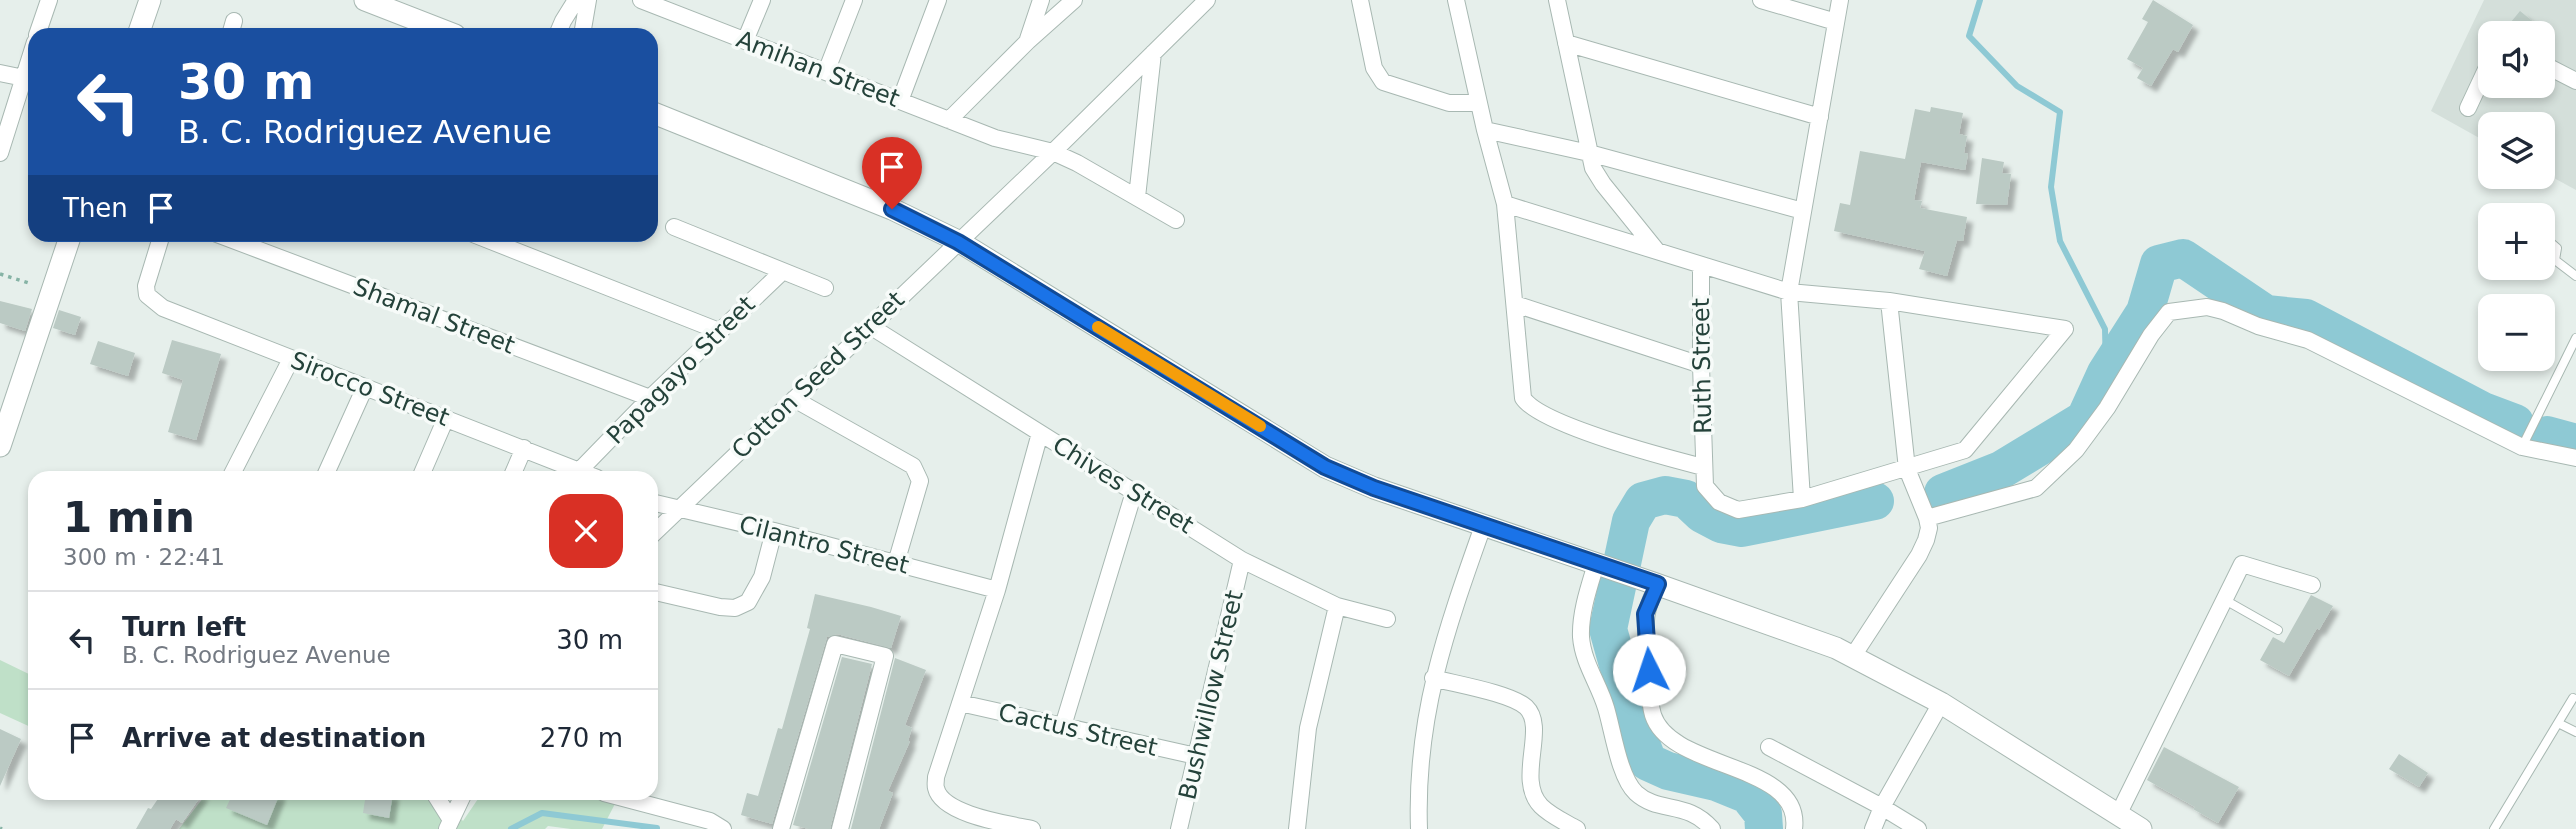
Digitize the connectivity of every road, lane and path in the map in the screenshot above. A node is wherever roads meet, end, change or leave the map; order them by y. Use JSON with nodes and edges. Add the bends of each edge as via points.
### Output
{"nodes":[{"id":1,"x":48,"y":0,"type":"edge"},
{"id":2,"x":150,"y":0,"type":"edge"},
{"id":3,"x":365,"y":0,"type":"edge"},
{"id":4,"x":576,"y":0,"type":"edge"},
{"id":5,"x":588,"y":0,"type":"edge"},
{"id":6,"x":641,"y":0,"type":"edge"},
{"id":7,"x":762,"y":0,"type":"edge"},
{"id":8,"x":854,"y":0,"type":"edge"},
{"id":9,"x":938,"y":0,"type":"edge"},
{"id":10,"x":1041,"y":0,"type":"edge"},
{"id":11,"x":1074,"y":0,"type":"edge"},
{"id":12,"x":1207,"y":0,"type":"edge"},
{"id":13,"x":1360,"y":0,"type":"edge"},
{"id":14,"x":1456,"y":0,"type":"edge"},
{"id":15,"x":1557,"y":0,"type":"edge"},
{"id":16,"x":1761,"y":0,"type":"edge"},
{"id":17,"x":1840,"y":0,"type":"edge"},
{"id":18,"x":668,"y":5,"type":"edge"},
{"id":19,"x":1836,"y":22,"type":"junction"},
{"id":20,"x":39,"y":28,"type":"edge"},
{"id":21,"x":140,"y":28,"type":"edge"},
{"id":22,"x":437,"y":28,"type":"edge"},
{"id":23,"x":560,"y":28,"type":"edge"},
{"id":24,"x":585,"y":28,"type":"edge"},
{"id":25,"x":745,"y":41,"type":"junction"},
{"id":26,"x":1028,"y":41,"type":"junction"},
{"id":27,"x":1566,"y":43,"type":"junction"},
{"id":28,"x":1153,"y":53,"type":"junction"},
{"id":29,"x":28,"y":65,"type":"edge"},
{"id":30,"x":2555,"y":70,"type":"edge"},
{"id":31,"x":826,"y":72,"type":"junction"},
{"id":32,"x":0,"y":73,"type":"edge"},
{"id":33,"x":24,"y":78,"type":"junction"},
{"id":34,"x":2576,"y":81,"type":"edge"},
{"id":35,"x":2478,"y":87,"type":"edge"},
{"id":36,"x":900,"y":101,"type":"junction"},
{"id":37,"x":1478,"y":103,"type":"junction"},
{"id":38,"x":2468,"y":108,"type":"dead end"},
{"id":39,"x":658,"y":115,"type":"edge"},
{"id":40,"x":1820,"y":117,"type":"junction"},
{"id":41,"x":949,"y":120,"type":"junction"},
{"id":42,"x":1485,"y":130,"type":"junction"},
{"id":43,"x":1053,"y":152,"type":"junction"},
{"id":44,"x":0,"y":153,"type":"edge"},
{"id":45,"x":1589,"y":153,"type":"junction"},
{"id":46,"x":1137,"y":197,"type":"junction"},
{"id":47,"x":1505,"y":204,"type":"junction"},
{"id":48,"x":1803,"y":211,"type":"junction"},
{"id":49,"x":1176,"y":220,"type":"dead end"},
{"id":50,"x":674,"y":227,"type":"dead end"},
{"id":51,"x":68,"y":242,"type":"edge"},
{"id":52,"x":159,"y":242,"type":"edge"},
{"id":53,"x":238,"y":242,"type":"edge"},
{"id":54,"x":497,"y":242,"type":"edge"},
{"id":55,"x":958,"y":242,"type":"junction"},
{"id":56,"x":1657,"y":251,"type":"junction"},
{"id":57,"x":2555,"y":260,"type":"edge"},
{"id":58,"x":1701,"y":265,"type":"junction"},
{"id":59,"x":783,"y":271,"type":"junction"},
{"id":60,"x":0,"y":275,"type":"edge"},
{"id":61,"x":2576,"y":276,"type":"edge"},
{"id":62,"x":825,"y":288,"type":"dead end"},
{"id":63,"x":52,"y":290,"type":"junction"},
{"id":64,"x":1789,"y":292,"type":"junction"},
{"id":65,"x":1889,"y":301,"type":"junction"},
{"id":66,"x":1515,"y":304,"type":"junction"},
{"id":67,"x":870,"y":326,"type":"junction"},
{"id":68,"x":719,"y":331,"type":"junction"},
{"id":69,"x":2576,"y":338,"type":"edge"},
{"id":70,"x":291,"y":359,"type":"junction"},
{"id":71,"x":1701,"y":365,"type":"junction"},
{"id":72,"x":365,"y":387,"type":"junction"},
{"id":73,"x":650,"y":398,"type":"junction"},
{"id":74,"x":794,"y":399,"type":"junction"},
{"id":75,"x":446,"y":418,"type":"junction"},
{"id":76,"x":1040,"y":433,"type":"junction"},
{"id":77,"x":0,"y":446,"type":"edge"},
{"id":78,"x":2522,"y":447,"type":"junction"},
{"id":79,"x":524,"y":448,"type":"junction"},
{"id":80,"x":2576,"y":458,"type":"edge"},
{"id":81,"x":1703,"y":467,"type":"junction"},
{"id":82,"x":1907,"y":469,"type":"junction"},
{"id":83,"x":580,"y":470,"type":"joint"},
{"id":84,"x":234,"y":471,"type":"edge"},
{"id":85,"x":327,"y":471,"type":"edge"},
{"id":86,"x":423,"y":471,"type":"edge"},
{"id":87,"x":514,"y":471,"type":"edge"},
{"id":88,"x":1134,"y":492,"type":"junction"},
{"id":89,"x":1802,"y":499,"type":"junction"},
{"id":90,"x":658,"y":504,"type":"edge"},
{"id":91,"x":678,"y":508,"type":"junction"},
{"id":92,"x":1927,"y":517,"type":"junction"},
{"id":93,"x":1483,"y":526,"type":"junction"},
{"id":94,"x":658,"y":529,"type":"edge"},
{"id":95,"x":774,"y":531,"type":"junction"},
{"id":96,"x":1242,"y":560,"type":"junction"},
{"id":97,"x":896,"y":564,"type":"junction"},
{"id":98,"x":1599,"y":565,"type":"junction"},
{"id":99,"x":1655,"y":583,"type":"junction"},
{"id":100,"x":2312,"y":585,"type":"dead end"},
{"id":101,"x":996,"y":590,"type":"junction"},
{"id":102,"x":658,"y":593,"type":"edge"},
{"id":103,"x":2224,"y":600,"type":"junction"},
{"id":104,"x":1337,"y":606,"type":"junction"},
{"id":105,"x":1387,"y":619,"type":"dead end"},
{"id":106,"x":2278,"y":629,"type":"dead end"},
{"id":107,"x":1853,"y":656,"type":"junction"},
{"id":108,"x":1433,"y":678,"type":"junction"},
{"id":109,"x":2573,"y":698,"type":"dead end"},
{"id":110,"x":960,"y":703,"type":"junction"},
{"id":111,"x":1941,"y":703,"type":"junction"},
{"id":112,"x":2558,"y":723,"type":"junction"},
{"id":113,"x":1063,"y":726,"type":"junction"},
{"id":114,"x":2576,"y":732,"type":"edge"},
{"id":115,"x":1769,"y":747,"type":"dead end"},
{"id":116,"x":1196,"y":756,"type":"junction"},
{"id":117,"x":437,"y":800,"type":"edge"},
{"id":118,"x":461,"y":800,"type":"edge"},
{"id":119,"x":630,"y":800,"type":"edge"},
{"id":120,"x":1882,"y":807,"type":"junction"},
{"id":121,"x":2118,"y":815,"type":"junction"},
{"id":122,"x":449,"y":824,"type":"edge"},
{"id":123,"x":723,"y":829,"type":"edge"},
{"id":124,"x":781,"y":829,"type":"edge"},
{"id":125,"x":840,"y":829,"type":"edge"},
{"id":126,"x":1032,"y":829,"type":"edge"},
{"id":127,"x":1179,"y":829,"type":"edge"},
{"id":128,"x":1297,"y":829,"type":"edge"},
{"id":129,"x":1419,"y":829,"type":"edge"},
{"id":130,"x":1577,"y":829,"type":"edge"},
{"id":131,"x":1712,"y":829,"type":"edge"},
{"id":132,"x":1794,"y":829,"type":"edge"},
{"id":133,"x":1873,"y":829,"type":"edge"},
{"id":134,"x":1918,"y":829,"type":"edge"},
{"id":135,"x":2141,"y":829,"type":"edge"},
{"id":136,"x":2494,"y":829,"type":"edge"}],
"edges":[{"from":1,"to":20,"type":"street"},
{"from":2,"to":21,"type":"street"},
{"from":3,"to":22,"type":"street"},
{"from":4,"to":23,"type":"street"},
{"from":5,"to":24,"type":"street"},
{"from":6,"to":18,"type":"street","name":"Amihan Street"},
{"from":7,"to":25,"type":"street"},
{"from":8,"to":31,"type":"street"},
{"from":9,"to":36,"type":"street"},
{"from":10,"to":26,"type":"street"},
{"from":11,"to":26,"type":"street"},
{"from":12,"to":28,"type":"street","name":"Cotton Seed Street"},
{"from":13,"to":37,"type":"street","via":[[1374,68],[1383,82],[1449,103]]},
{"from":14,"to":37,"type":"street"},
{"from":15,"to":27,"type":"street"},
{"from":16,"to":19,"type":"street"},
{"from":17,"to":19,"type":"street"},
{"from":18,"to":25,"type":"street","name":"Amihan Street"},
{"from":19,"to":40,"type":"street"},
{"from":25,"to":31,"type":"street","name":"Amihan Street"},
{"from":26,"to":41,"type":"street"},
{"from":27,"to":40,"type":"street"},
{"from":27,"to":45,"type":"street"},
{"from":28,"to":43,"type":"street","name":"Cotton Seed Street"},
{"from":28,"to":46,"type":"street"},
{"from":29,"to":33,"type":"street"},
{"from":30,"to":34,"type":"street"},
{"from":31,"to":36,"type":"street","name":"Amihan Street"},
{"from":32,"to":33,"type":"street"},
{"from":33,"to":44,"type":"street"},
{"from":35,"to":38,"type":"street"},
{"from":36,"to":41,"type":"street","name":"Amihan Street"},
{"from":37,"to":42,"type":"street"},
{"from":39,"to":55,"type":"street","via":[[892,209]]},
{"from":40,"to":48,"type":"street"},
{"from":41,"to":43,"type":"street","name":"Amihan Street","via":[[995,138]]},
{"from":42,"to":45,"type":"street"},
{"from":42,"to":47,"type":"street"},
{"from":43,"to":46,"type":"street","name":"Amihan Street"},
{"from":43,"to":55,"type":"street","name":"Cotton Seed Street"},
{"from":45,"to":48,"type":"street"},
{"from":45,"to":56,"type":"street","via":[[1603,184]]},
{"from":46,"to":49,"type":"street","name":"Amihan Street"},
{"from":47,"to":56,"type":"street"},
{"from":47,"to":66,"type":"street"},
{"from":48,"to":64,"type":"street"},
{"from":50,"to":59,"type":"street"},
{"from":51,"to":63,"type":"street"},
{"from":52,"to":70,"type":"street","name":"Sirocco Street","via":[[147,295],[163,309]]},
{"from":53,"to":73,"type":"street","name":"Shamal Street"},
{"from":54,"to":68,"type":"street"},
{"from":55,"to":67,"type":"street","name":"Cotton Seed Street"},
{"from":55,"to":93,"type":"street","via":[[1325,467]]},
{"from":56,"to":58,"type":"street"},
{"from":57,"to":61,"type":"lane"},
{"from":58,"to":64,"type":"street"},
{"from":58,"to":71,"type":"street","name":"Ruth Street"},
{"from":59,"to":62,"type":"street"},
{"from":59,"to":68,"type":"street","name":"Papagayo Street"},
{"from":60,"to":63,"type":"path"},
{"from":63,"to":77,"type":"street"},
{"from":64,"to":65,"type":"street"},
{"from":64,"to":89,"type":"street"},
{"from":65,"to":82,"type":"street"},
{"from":65,"to":82,"type":"street","via":[[2065,329],[1965,450]]},
{"from":66,"to":71,"type":"street"},
{"from":66,"to":81,"type":"street","via":[[1527,405],[1628,447]]},
{"from":67,"to":74,"type":"street","name":"Cotton Seed Street"},
{"from":67,"to":76,"type":"street","name":"Chives Street"},
{"from":68,"to":73,"type":"street","name":"Papagayo Street"},
{"from":69,"to":78,"type":"lane"},
{"from":70,"to":72,"type":"street","name":"Sirocco Street"},
{"from":70,"to":84,"type":"street"},
{"from":71,"to":81,"type":"street","name":"Ruth Street"},
{"from":72,"to":75,"type":"street","name":"Sirocco Street"},
{"from":72,"to":85,"type":"street"},
{"from":73,"to":83,"type":"street","name":"Papagayo Street"},
{"from":74,"to":91,"type":"street","name":"Cotton Seed Street"},
{"from":74,"to":97,"type":"street","via":[[913,466],[920,481]]},
{"from":75,"to":79,"type":"street","name":"Sirocco Street"},
{"from":75,"to":86,"type":"street"},
{"from":76,"to":88,"type":"street","name":"Chives Street"},
{"from":76,"to":101,"type":"street"},
{"from":78,"to":80,"type":"street"},
{"from":78,"to":92,"type":"street","via":[[2308,340],[2223,311],[2197,308],[2169,312],[2108,408],[2076,450],[2036,488]]},
{"from":79,"to":83,"type":"street","name":"Sirocco Street"},
{"from":79,"to":87,"type":"street"},
{"from":81,"to":89,"type":"street","via":[[1705,486],[1712,496],[1738,510]]},
{"from":82,"to":89,"type":"street"},
{"from":82,"to":92,"type":"street"},
{"from":88,"to":96,"type":"street","name":"Chives Street"},
{"from":88,"to":113,"type":"street"},
{"from":90,"to":91,"type":"street","name":"Cilantro Street"},
{"from":91,"to":94,"type":"street","name":"Cotton Seed Street"},
{"from":91,"to":95,"type":"street","name":"Cilantro Street"},
{"from":92,"to":107,"type":"street","via":[[1929,528],[1919,555]]},
{"from":93,"to":98,"type":"street"},
{"from":93,"to":108,"type":"street"},
{"from":95,"to":97,"type":"street","name":"Cilantro Street"},
{"from":95,"to":102,"type":"street","via":[[762,577],[748,602],[735,608],[720,607]]},
{"from":96,"to":104,"type":"street","name":"Chives Street"},
{"from":96,"to":116,"type":"street","name":"Bushwillow Street"},
{"from":97,"to":101,"type":"street","name":"Cilantro Street"},
{"from":98,"to":99,"type":"street"},
{"from":98,"to":131,"type":"street","via":[[1584,606],[1581,636],[1618,757],[1634,791],[1648,802],[1695,813]]},
{"from":99,"to":107,"type":"street"},
{"from":99,"to":132,"type":"street","via":[[1645,614],[1653,716],[1664,732],[1684,747],[1777,788],[1789,803]]},
{"from":100,"to":103,"type":"street","via":[[2242,564]]},
{"from":101,"to":110,"type":"street"},
{"from":103,"to":106,"type":"lane"},
{"from":103,"to":121,"type":"street"},
{"from":104,"to":105,"type":"street","name":"Chives Street"},
{"from":104,"to":128,"type":"street","via":[[1308,728]]},
{"from":107,"to":111,"type":"street"},
{"from":108,"to":129,"type":"street","via":[[1421,751]]},
{"from":108,"to":130,"type":"street","via":[[1505,697],[1527,709],[1533,727],[1532,794],[1540,806]]},
{"from":109,"to":112,"type":"lane"},
{"from":110,"to":113,"type":"street","name":"Cactus Street"},
{"from":110,"to":126,"type":"street","via":[[936,790],[955,809]]},
{"from":111,"to":120,"type":"street"},
{"from":111,"to":121,"type":"street"},
{"from":112,"to":114,"type":"lane"},
{"from":112,"to":136,"type":"lane"},
{"from":113,"to":116,"type":"street","name":"Cactus Street"},
{"from":115,"to":120,"type":"street"},
{"from":116,"to":127,"type":"street","name":"Bushwillow Street"},
{"from":117,"to":122,"type":"street"},
{"from":118,"to":122,"type":"street"},
{"from":119,"to":123,"type":"street","via":[[710,821]]},
{"from":120,"to":133,"type":"street"},
{"from":120,"to":134,"type":"street"},
{"from":121,"to":135,"type":"street"},
{"from":124,"to":125,"type":"street","via":[[835,643],[885,656]]}]}
